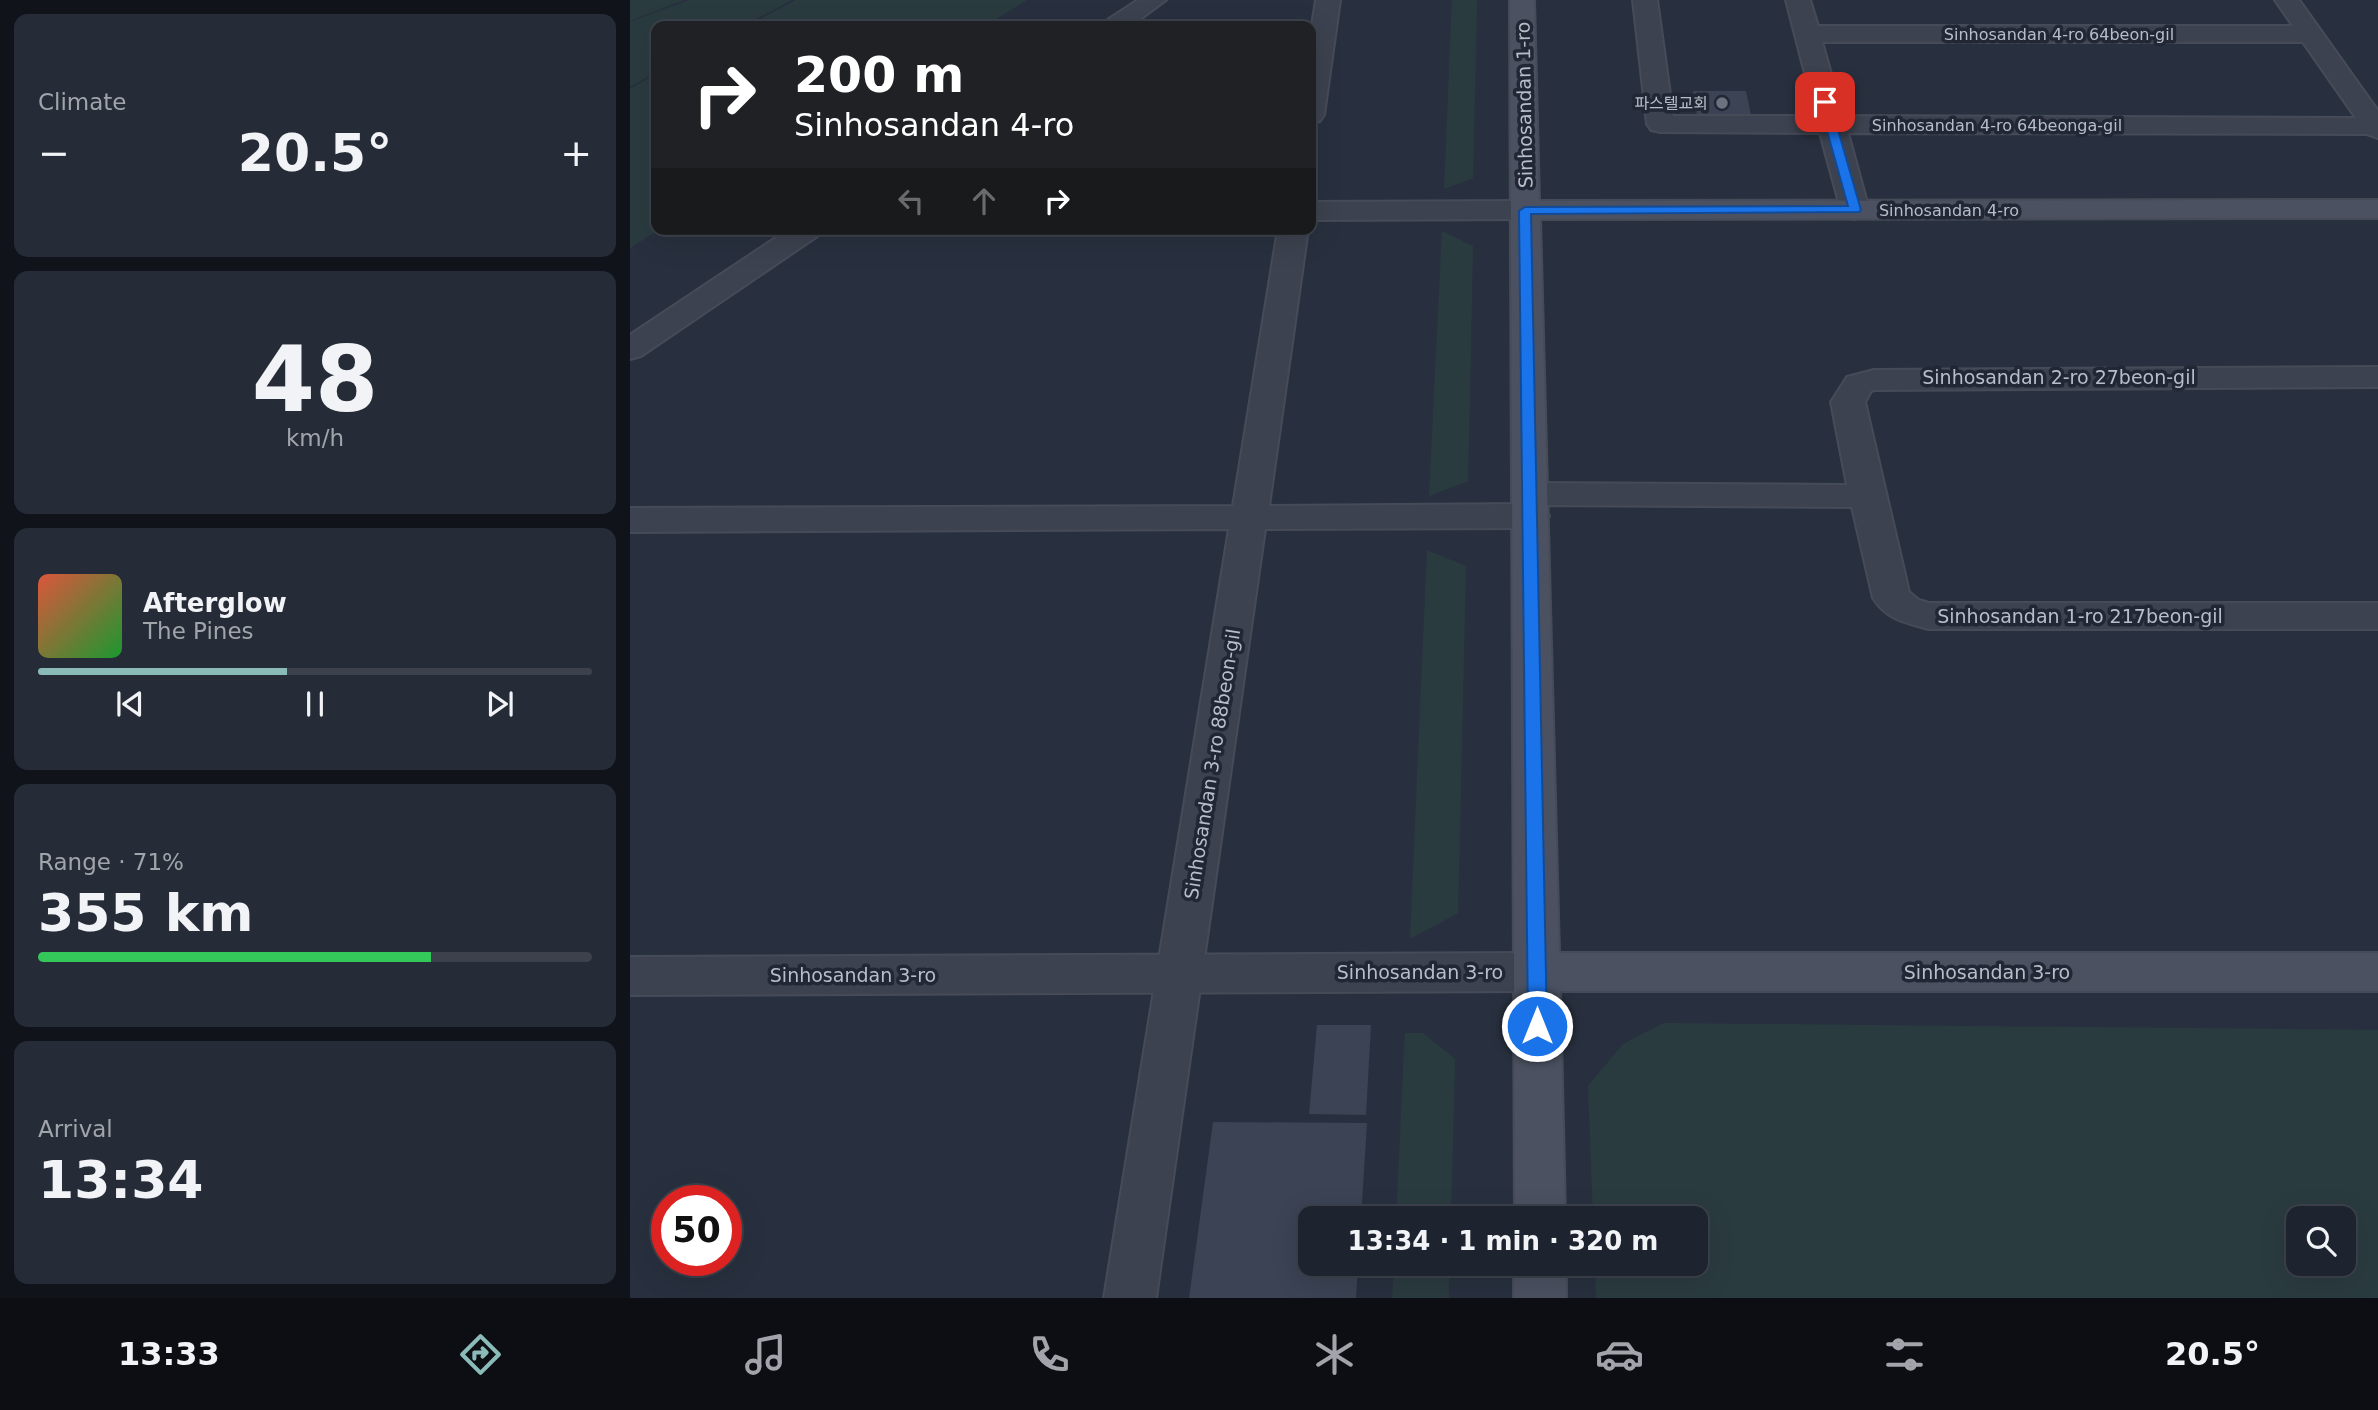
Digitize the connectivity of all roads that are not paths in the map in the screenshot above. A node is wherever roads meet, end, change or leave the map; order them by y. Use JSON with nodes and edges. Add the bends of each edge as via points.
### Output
{"nodes":[{"id":1,"x":1154,"y":0,"type":"edge"},
{"id":2,"x":1328,"y":0,"type":"edge"},
{"id":3,"x":1522,"y":0,"type":"edge"},
{"id":4,"x":1645,"y":0,"type":"edge"},
{"id":5,"x":1798,"y":0,"type":"edge"},
{"id":6,"x":2287,"y":0,"type":"edge"},
{"id":7,"x":1122,"y":21,"type":"edge"},
{"id":8,"x":1807,"y":34,"type":"junction"},
{"id":9,"x":2311,"y":34,"type":"junction"},
{"id":10,"x":1316,"y":82,"type":"edge"},
{"id":11,"x":1831,"y":124,"type":"junction"},
{"id":12,"x":2376,"y":128,"type":"edge"},
{"id":13,"x":2378,"y":209,"type":"edge"},
{"id":14,"x":1855,"y":210,"type":"junction"},
{"id":15,"x":1316,"y":211,"type":"edge"},
{"id":16,"x":1525,"y":211,"type":"junction"},
{"id":17,"x":800,"y":235,"type":"edge"},
{"id":18,"x":1292,"y":235,"type":"edge"},
{"id":19,"x":630,"y":349,"type":"edge"},
{"id":20,"x":2378,"y":377,"type":"edge"},
{"id":21,"x":1867,"y":496,"type":"junction"},
{"id":22,"x":1531,"y":505,"type":"junction"},
{"id":23,"x":1249,"y":517,"type":"junction"},
{"id":24,"x":630,"y":520,"type":"edge"},
{"id":25,"x":2378,"y":616,"type":"edge"},
{"id":26,"x":1537,"y":972,"type":"junction"},
{"id":27,"x":2378,"y":972,"type":"edge"},
{"id":28,"x":1180,"y":974,"type":"junction"},
{"id":29,"x":630,"y":976,"type":"edge"},
{"id":30,"x":1539,"y":1206,"type":"edge"},
{"id":31,"x":1540,"y":1276,"type":"edge"},
{"id":32,"x":1130,"y":1298,"type":"edge"},
{"id":33,"x":1541,"y":1298,"type":"edge"}],
"edges":[{"from":1,"to":7,"type":"street"},
{"from":2,"to":10,"type":"street"},
{"from":3,"to":16,"type":"main road","name":"Sinhosandan 1-ro"},
{"from":4,"to":11,"type":"street","name":"Sinhosandan 4-ro 64beonga-gil","via":[[1661,124]]},
{"from":5,"to":8,"type":"street"},
{"from":6,"to":9,"type":"street"},
{"from":8,"to":9,"type":"street","name":"Sinhosandan 4-ro 64beon-gil"},
{"from":8,"to":11,"type":"street"},
{"from":9,"to":12,"type":"street"},
{"from":11,"to":12,"type":"street","name":"Sinhosandan 4-ro 64beonga-gil"},
{"from":11,"to":14,"type":"street"},
{"from":13,"to":14,"type":"main road","name":"Sinhosandan 4-ro"},
{"from":14,"to":16,"type":"main road","name":"Sinhosandan 4-ro"},
{"from":15,"to":16,"type":"street","name":"Sinhosandan 4-ro"},
{"from":16,"to":22,"type":"main road","name":"Sinhosandan 1-ro"},
{"from":17,"to":19,"type":"street"},
{"from":18,"to":23,"type":"street","name":"Sinhosandan 3-ro 88beon-gil"},
{"from":20,"to":21,"type":"street","name":"Sinhosandan 2-ro 27beon-gil","via":[[1874,380],[1860,384],[1848,402]]},
{"from":21,"to":22,"type":"street"},
{"from":21,"to":25,"type":"street","name":"Sinhosandan 1-ro 217beon-gil","via":[[1892,598],[1918,614]]},
{"from":22,"to":23,"type":"street"},
{"from":22,"to":26,"type":"main road","name":"Sinhosandan 1-ro"},
{"from":23,"to":24,"type":"street"},
{"from":23,"to":28,"type":"street","name":"Sinhosandan 3-ro 88beon-gil"},
{"from":26,"to":27,"type":"main road","name":"Sinhosandan 3-ro"},
{"from":26,"to":28,"type":"street","name":"Sinhosandan 3-ro"},
{"from":26,"to":30,"type":"main road","name":"Sinhosandan 1-ro"},
{"from":28,"to":29,"type":"street","name":"Sinhosandan 3-ro"},
{"from":28,"to":32,"type":"street","name":"Sinhosandan 3-ro 88beon-gil"},
{"from":31,"to":33,"type":"main road"}]}
